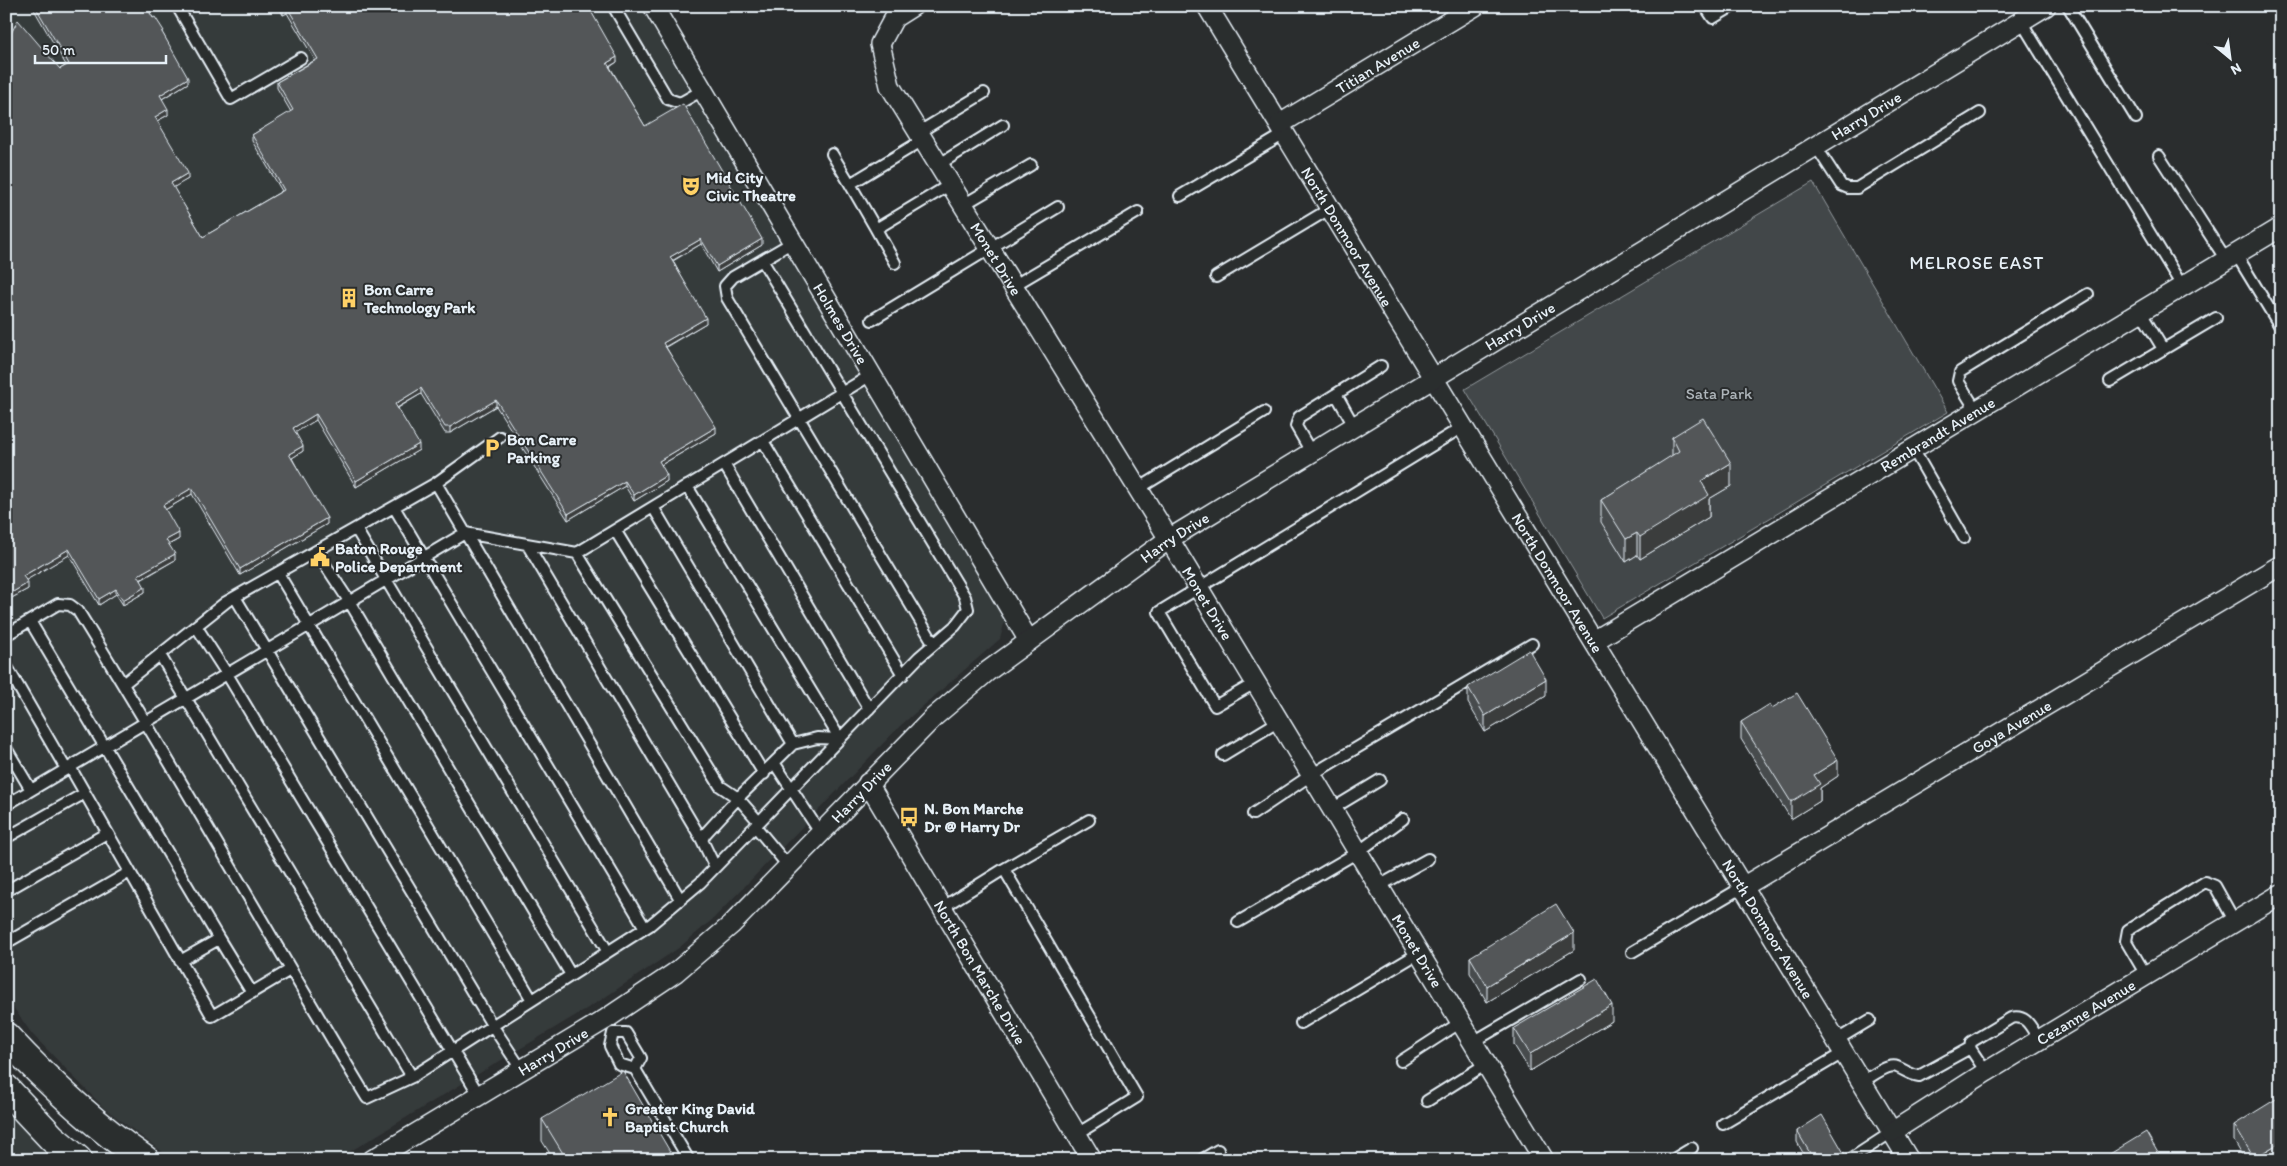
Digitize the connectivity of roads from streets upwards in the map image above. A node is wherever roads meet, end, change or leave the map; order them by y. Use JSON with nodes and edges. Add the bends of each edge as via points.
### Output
{"nodes":[{"id":1,"x":653,"y":6,"type":"edge"},
{"id":2,"x":913,"y":6,"type":"edge"},
{"id":3,"x":1207,"y":6,"type":"edge"},
{"id":4,"x":1475,"y":6,"type":"edge"},
{"id":5,"x":2046,"y":6,"type":"edge"},
{"id":6,"x":1283,"y":129,"type":"junction"},
{"id":7,"x":2281,"y":227,"type":"edge"},
{"id":8,"x":1434,"y":378,"type":"junction"},
{"id":9,"x":1169,"y":539,"type":"junction"},
{"id":10,"x":2281,"y":565,"type":"edge"},
{"id":11,"x":1029,"y":641,"type":"junction"},
{"id":12,"x":1594,"y":641,"type":"junction"},
{"id":13,"x":868,"y":784,"type":"junction"},
{"id":14,"x":1741,"y":888,"type":"junction"},
{"id":15,"x":2281,"y":894,"type":"edge"},
{"id":16,"x":6,"y":1036,"type":"edge"},
{"id":17,"x":6,"y":1089,"type":"edge"},
{"id":18,"x":1892,"y":1132,"type":"junction"},
{"id":19,"x":1090,"y":1159,"type":"edge"},
{"id":20,"x":78,"y":1160,"type":"edge"},
{"id":21,"x":145,"y":1160,"type":"edge"},
{"id":22,"x":372,"y":1160,"type":"edge"},
{"id":23,"x":1544,"y":1160,"type":"edge"},
{"id":24,"x":1908,"y":1160,"type":"edge"}],
"edges":[{"from":1,"to":11,"type":"street","name":"Holmes Drive"},
{"from":2,"to":9,"type":"street","name":"Monet Drive","via":[[894,18],[880,44],[890,86]]},
{"from":3,"to":6,"type":"street","name":"North Donmoor Avenue"},
{"from":4,"to":6,"type":"street","name":"Titian Avenue"},
{"from":5,"to":8,"type":"street","name":"Harry Drive"},
{"from":6,"to":8,"type":"street","name":"North Donmoor Avenue"},
{"from":7,"to":12,"type":"street","name":"Rembrandt Avenue"},
{"from":8,"to":9,"type":"street","name":"Harry Drive"},
{"from":8,"to":12,"type":"street","name":"North Donmoor Avenue"},
{"from":9,"to":11,"type":"street","name":"Harry Drive"},
{"from":9,"to":23,"type":"street","name":"Monet Drive"},
{"from":10,"to":14,"type":"street","name":"Goya Avenue"},
{"from":11,"to":13,"type":"street","name":"Harry Drive","via":[[934,717]]},
{"from":12,"to":14,"type":"street","name":"North Donmoor Avenue"},
{"from":13,"to":19,"type":"street","name":"North Bon Marche Drive"},
{"from":13,"to":22,"type":"street","name":"Harry Drive","via":[[700,953],[649,991],[610,1026],[521,1069]]},
{"from":14,"to":18,"type":"street","name":"North Donmoor Avenue"},
{"from":15,"to":18,"type":"street","name":"Cezanne Avenue"},
{"from":16,"to":21,"type":"main road","via":[[58,1090]]},
{"from":17,"to":20,"type":"main road","via":[[52,1138]]},
{"from":18,"to":24,"type":"street","name":"North Donmoor Avenue"}]}
